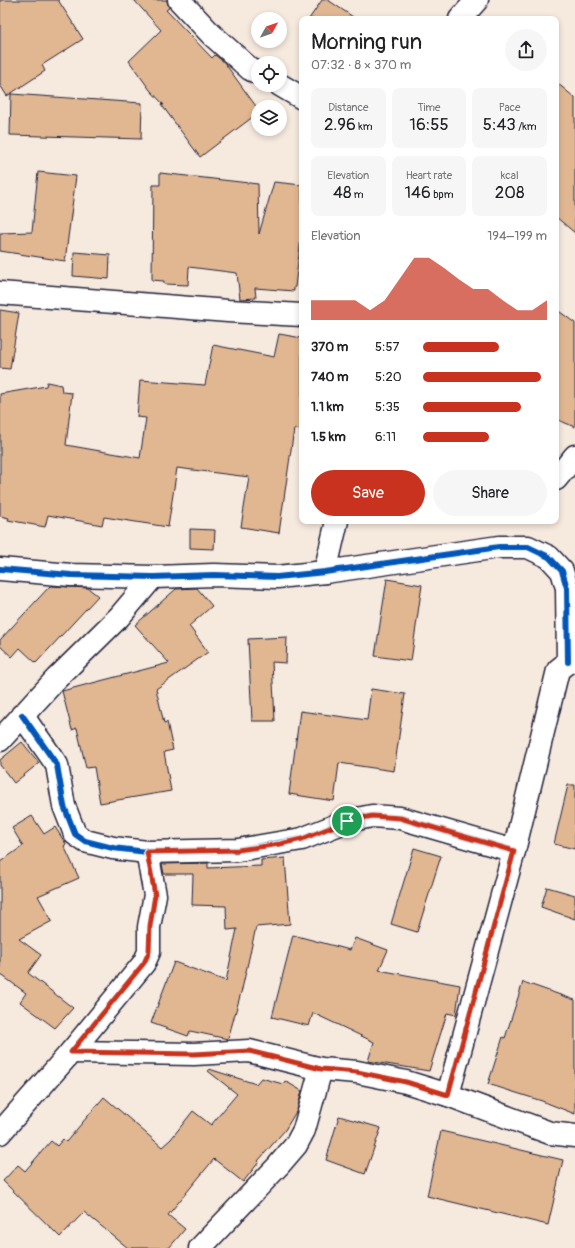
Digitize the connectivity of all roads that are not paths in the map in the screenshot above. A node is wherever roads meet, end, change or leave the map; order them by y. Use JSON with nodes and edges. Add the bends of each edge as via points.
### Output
{"nodes":[{"id":1,"x":179,"y":0,"type":"edge"},
{"id":2,"x":477,"y":0,"type":"edge"},
{"id":3,"x":463,"y":16,"type":"edge"},
{"id":4,"x":251,"y":70,"type":"edge"},
{"id":5,"x":287,"y":89,"type":"edge"},
{"id":6,"x":299,"y":96,"type":"edge"},
{"id":7,"x":0,"y":293,"type":"edge"},
{"id":8,"x":299,"y":315,"type":"edge"},
{"id":9,"x":575,"y":456,"type":"edge"},
{"id":10,"x":559,"y":475,"type":"edge"},
{"id":11,"x":337,"y":524,"type":"edge"},
{"id":12,"x":0,"y":569,"type":"edge"},
{"id":13,"x":325,"y":572,"type":"junction"},
{"id":14,"x":153,"y":577,"type":"junction"},
{"id":15,"x":572,"y":662,"type":"edge"},
{"id":16,"x":22,"y":715,"type":"junction"},
{"id":17,"x":0,"y":740,"type":"edge"},
{"id":18,"x":514,"y":851,"type":"junction"},
{"id":19,"x":147,"y":852,"type":"junction"},
{"id":20,"x":71,"y":1052,"type":"junction"},
{"id":21,"x":321,"y":1069,"type":"junction"},
{"id":22,"x":448,"y":1095,"type":"junction"},
{"id":23,"x":0,"y":1133,"type":"edge"},
{"id":24,"x":575,"y":1136,"type":"edge"},
{"id":25,"x":200,"y":1248,"type":"edge"}],
"edges":[{"from":1,"to":4,"type":"street","via":[[211,34]]},
{"from":2,"to":3,"type":"street"},
{"from":5,"to":6,"type":"street"},
{"from":7,"to":8,"type":"street"},
{"from":9,"to":10,"type":"street"},
{"from":11,"to":13,"type":"street"},
{"from":12,"to":14,"type":"street","via":[[71,575]]},
{"from":13,"to":14,"type":"street","via":[[277,577]]},
{"from":13,"to":15,"type":"street","via":[[499,546],[528,547],[549,557],[562,571],[567,588]]},
{"from":14,"to":16,"type":"street","via":[[119,617]]},
{"from":15,"to":18,"type":"street","via":[[558,670]]},
{"from":16,"to":17,"type":"street"},
{"from":16,"to":19,"type":"street","via":[[57,765],[64,806],[75,834],[85,841],[113,848]]},
{"from":18,"to":19,"type":"street","via":[[400,818],[372,816],[347,821],[302,839],[273,845],[238,850]]},
{"from":18,"to":22,"type":"street"},
{"from":19,"to":20,"type":"street","via":[[155,895],[149,952],[144,963]]},
{"from":20,"to":21,"type":"street","via":[[194,1054],[249,1051]]},
{"from":20,"to":23,"type":"street"},
{"from":21,"to":22,"type":"street","via":[[357,1072],[406,1082]]},
{"from":21,"to":25,"type":"street","via":[[304,1130],[296,1145]]},
{"from":22,"to":24,"type":"street","via":[[550,1133]]}]}
